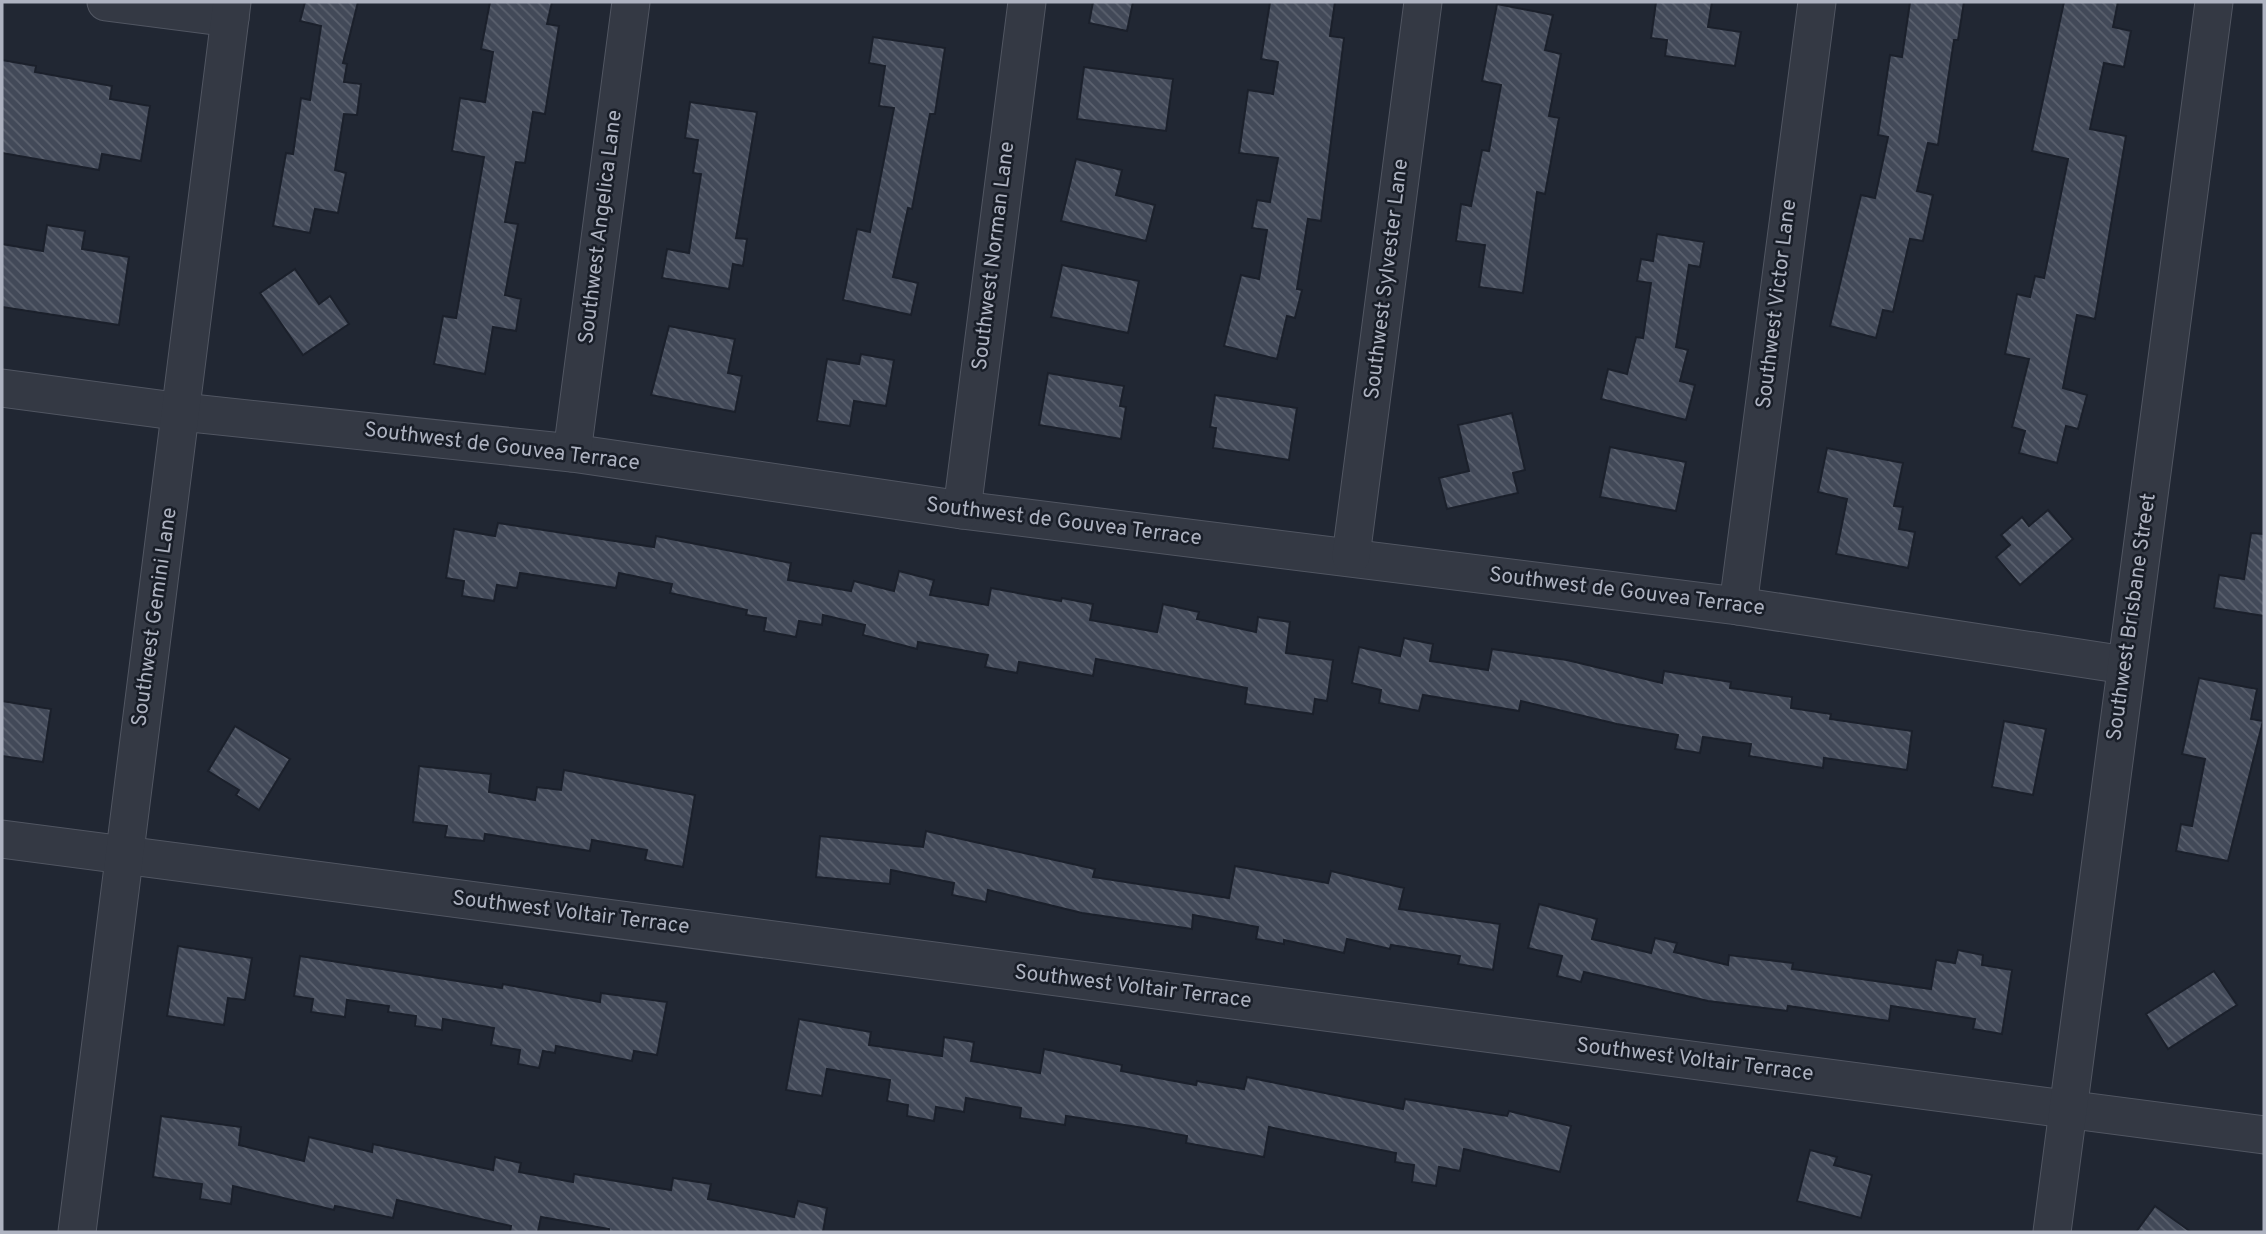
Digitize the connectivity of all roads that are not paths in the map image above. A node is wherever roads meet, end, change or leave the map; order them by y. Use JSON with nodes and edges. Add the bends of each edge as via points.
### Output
{"nodes":[{"id":1,"x":106,"y":2,"type":"edge"},
{"id":2,"x":631,"y":2,"type":"edge"},
{"id":3,"x":1027,"y":2,"type":"edge"},
{"id":4,"x":1423,"y":2,"type":"edge"},
{"id":5,"x":1817,"y":2,"type":"edge"},
{"id":6,"x":2214,"y":2,"type":"edge"},
{"id":7,"x":231,"y":10,"type":"edge"},
{"id":8,"x":2,"y":388,"type":"edge"},
{"id":9,"x":182,"y":412,"type":"junction"},
{"id":10,"x":572,"y":453,"type":"junction"},
{"id":11,"x":962,"y":510,"type":"junction"},
{"id":12,"x":1351,"y":556,"type":"junction"},
{"id":13,"x":1738,"y":606,"type":"junction"},
{"id":14,"x":2125,"y":665,"type":"junction"},
{"id":15,"x":2,"y":839,"type":"edge"},
{"id":16,"x":123,"y":854,"type":"junction"},
{"id":17,"x":2068,"y":1109,"type":"junction"},
{"id":18,"x":2264,"y":1135,"type":"edge"},
{"id":19,"x":77,"y":1232,"type":"edge"},
{"id":20,"x":2052,"y":1232,"type":"edge"}],
"edges":[{"from":1,"to":7,"type":"street"},
{"from":2,"to":10,"type":"street","name":"Southwest Angelica Lane"},
{"from":3,"to":11,"type":"street","name":"Southwest Norman Lane"},
{"from":4,"to":12,"type":"street","name":"Southwest Sylvester Lane"},
{"from":5,"to":13,"type":"street","name":"Southwest Victor Lane"},
{"from":6,"to":14,"type":"street","name":"Southwest Brisbane Street"},
{"from":7,"to":9,"type":"street","name":"Southwest Gemini Lane"},
{"from":8,"to":9,"type":"street","name":"Southwest de Gouvea Terrace"},
{"from":9,"to":10,"type":"street","name":"Southwest de Gouvea Terrace"},
{"from":9,"to":16,"type":"street","name":"Southwest Gemini Lane"},
{"from":10,"to":11,"type":"street","name":"Southwest de Gouvea Terrace"},
{"from":11,"to":12,"type":"street","name":"Southwest de Gouvea Terrace"},
{"from":12,"to":13,"type":"street","name":"Southwest de Gouvea Terrace"},
{"from":13,"to":14,"type":"street","name":"Southwest de Gouvea Terrace"},
{"from":14,"to":17,"type":"street","name":"Southwest Brisbane Street"},
{"from":15,"to":16,"type":"street","name":"Southwest Voltair Terrace"},
{"from":16,"to":17,"type":"street","name":"Southwest Voltair Terrace"},
{"from":16,"to":19,"type":"street","name":"Southwest Gemini Lane"},
{"from":17,"to":18,"type":"street","name":"Southwest Voltair Terrace"},
{"from":17,"to":20,"type":"street","name":"Southwest Brisbane Street"}]}
